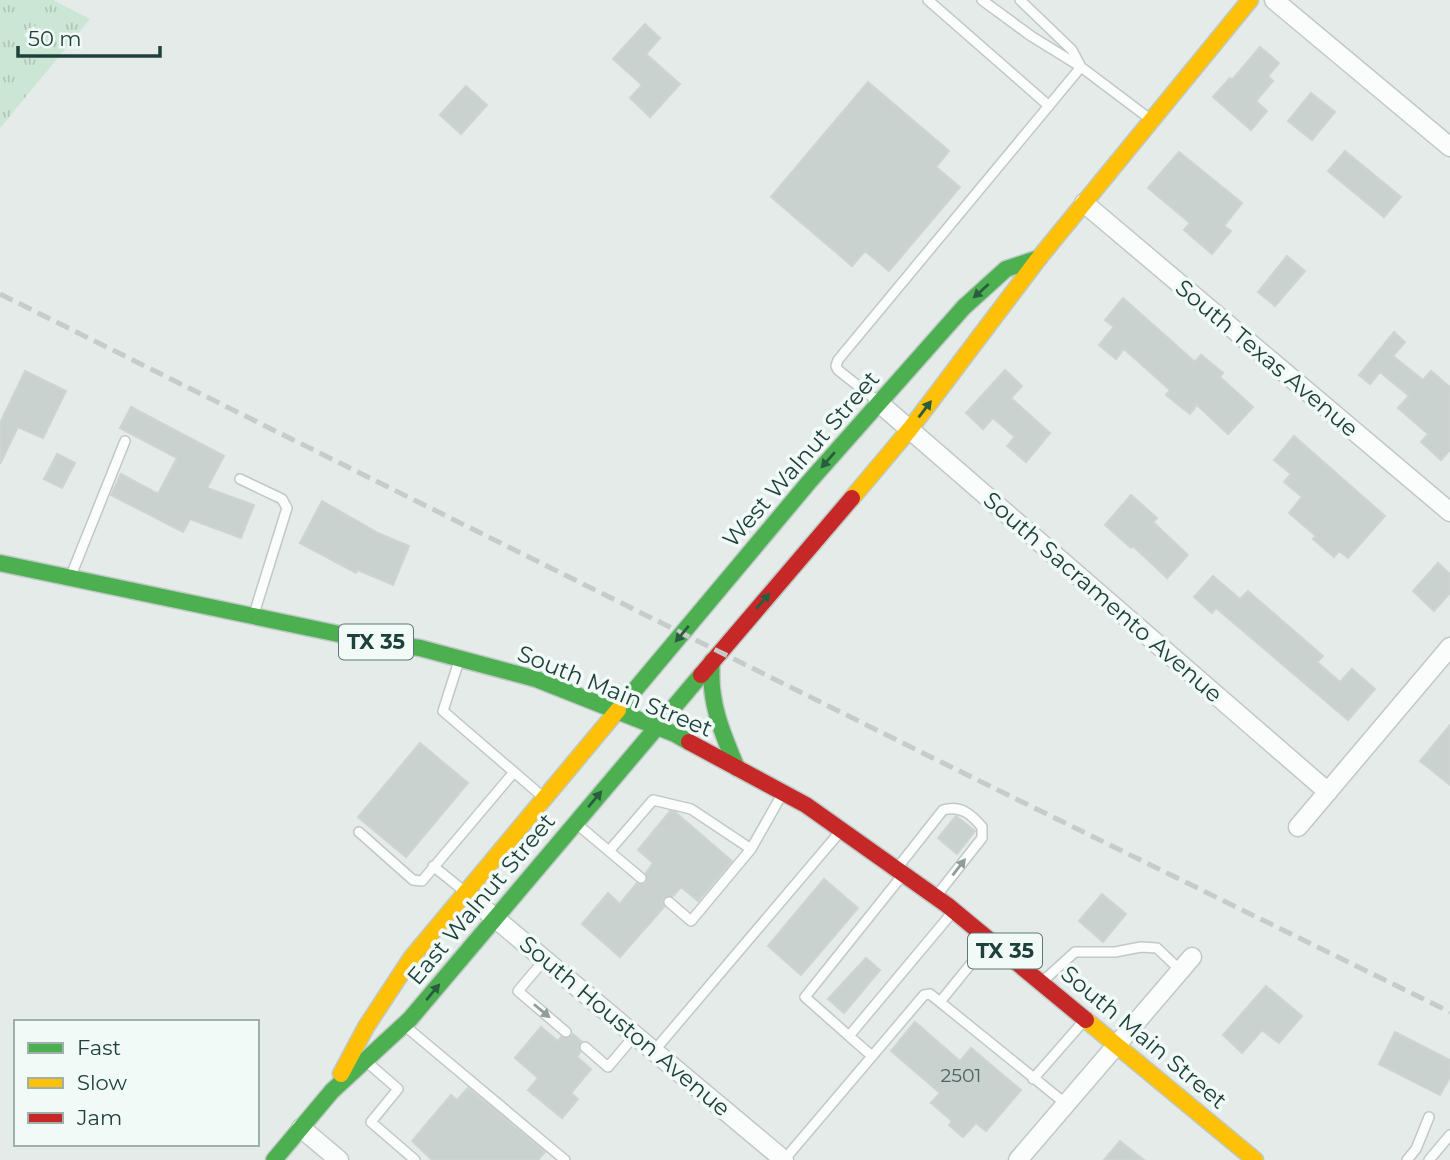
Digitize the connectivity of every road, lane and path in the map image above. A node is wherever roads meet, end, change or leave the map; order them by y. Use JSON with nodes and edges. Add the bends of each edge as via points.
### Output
{"nodes":[{"id":1,"x":928,"y":0,"type":"edge"},
{"id":2,"x":982,"y":0,"type":"edge"},
{"id":3,"x":1020,"y":0,"type":"edge"},
{"id":4,"x":1250,"y":0,"type":"edge"},
{"id":5,"x":1274,"y":0,"type":"edge"},
{"id":6,"x":1081,"y":67,"type":"junction"},
{"id":7,"x":1049,"y":106,"type":"junction"},
{"id":8,"x":1151,"y":120,"type":"junction"},
{"id":9,"x":1450,"y":146,"type":"edge"},
{"id":10,"x":1084,"y":203,"type":"junction"},
{"id":11,"x":1039,"y":258,"type":"junction"},
{"id":12,"x":878,"y":402,"type":"junction"},
{"id":13,"x":910,"y":429,"type":"junction"},
{"id":14,"x":125,"y":441,"type":"dead end"},
{"id":15,"x":240,"y":479,"type":"dead end"},
{"id":16,"x":1450,"y":512,"type":"edge"},
{"id":17,"x":0,"y":563,"type":"edge"},
{"id":18,"x":71,"y":577,"type":"junction"},
{"id":19,"x":254,"y":616,"type":"junction"},
{"id":20,"x":1450,"y":647,"type":"edge"},
{"id":21,"x":460,"y":658,"type":"junction"},
{"id":22,"x":712,"y":661,"type":"junction"},
{"id":23,"x":615,"y":712,"type":"junction"},
{"id":24,"x":655,"y":728,"type":"junction"},
{"id":25,"x":737,"y":768,"type":"junction"},
{"id":26,"x":514,"y":772,"type":"junction"},
{"id":27,"x":1328,"y":792,"type":"junction"},
{"id":28,"x":783,"y":793,"type":"junction"},
{"id":29,"x":544,"y":798,"type":"junction"},
{"id":30,"x":575,"y":823,"type":"junction"},
{"id":31,"x":1298,"y":827,"type":"dead end"},
{"id":32,"x":841,"y":830,"type":"junction"},
{"id":33,"x":359,"y":832,"type":"dead end"},
{"id":34,"x":751,"y":849,"type":"junction"},
{"id":35,"x":609,"y":851,"type":"junction"},
{"id":36,"x":433,"y":866,"type":"junction"},
{"id":37,"x":900,"y":871,"type":"junction"},
{"id":38,"x":641,"y":878,"type":"dead end"},
{"id":39,"x":465,"y":893,"type":"junction"},
{"id":40,"x":936,"y":896,"type":"junction"},
{"id":41,"x":668,"y":902,"type":"dead end"},
{"id":42,"x":954,"y":910,"type":"junction"},
{"id":43,"x":495,"y":918,"type":"junction"},
{"id":44,"x":991,"y":939,"type":"junction"},
{"id":45,"x":545,"y":959,"type":"junction"},
{"id":46,"x":1186,"y":964,"type":"joint"},
{"id":47,"x":1042,"y":982,"type":"junction"},
{"id":48,"x":940,"y":1002,"type":"junction"},
{"id":49,"x":1086,"y":1019,"type":"junction"},
{"id":50,"x":404,"y":1025,"type":"junction"},
{"id":51,"x":566,"y":1031,"type":"dead end"},
{"id":52,"x":635,"y":1035,"type":"junction"},
{"id":53,"x":849,"y":1037,"type":"junction"},
{"id":54,"x":1117,"y":1044,"type":"junction"},
{"id":55,"x":585,"y":1047,"type":"dead end"},
{"id":56,"x":654,"y":1051,"type":"junction"},
{"id":57,"x":359,"y":1056,"type":"junction"},
{"id":58,"x":872,"y":1056,"type":"junction"},
{"id":59,"x":1034,"y":1079,"type":"junction"},
{"id":60,"x":1066,"y":1104,"type":"junction"},
{"id":61,"x":1429,"y":1116,"type":"dead end"},
{"id":62,"x":301,"y":1128,"type":"junction"},
{"id":63,"x":1450,"y":1135,"type":"edge"},
{"id":64,"x":274,"y":1160,"type":"edge"},
{"id":65,"x":339,"y":1160,"type":"edge"},
{"id":66,"x":415,"y":1160,"type":"edge"},
{"id":67,"x":565,"y":1160,"type":"edge"},
{"id":68,"x":784,"y":1160,"type":"edge"},
{"id":69,"x":1018,"y":1160,"type":"edge"},
{"id":70,"x":1255,"y":1160,"type":"edge"},
{"id":71,"x":1407,"y":1160,"type":"edge"},
{"id":72,"x":1429,"y":1160,"type":"edge"}],
"edges":[{"from":1,"to":7,"type":"lane"},
{"from":2,"to":6,"type":"lane"},
{"from":3,"to":6,"type":"lane","via":[[1072,50]]},
{"from":4,"to":8,"type":"street"},
{"from":5,"to":9,"type":"street"},
{"from":6,"to":7,"type":"lane"},
{"from":6,"to":8,"type":"lane"},
{"from":7,"to":12,"type":"lane","via":[[838,360],[838,370]]},
{"from":8,"to":10,"type":"street"},
{"from":10,"to":11,"type":"street"},
{"from":10,"to":16,"type":"street","name":"South Texas Avenue"},
{"from":11,"to":12,"type":"street","name":"West Walnut Street","one_way":true,"via":[[1006,269],[972,299]]},
{"from":13,"to":11,"type":"street","one_way":true},
{"from":12,"to":13,"type":"street","name":"South Sacramento Avenue"},
{"from":12,"to":23,"type":"street","name":"West Walnut Street","one_way":true},
{"from":22,"to":13,"type":"street","one_way":true},
{"from":13,"to":27,"type":"street","name":"South Sacramento Avenue"},
{"from":14,"to":18,"type":"lane"},
{"from":15,"to":19,"type":"lane","via":[[282,499],[287,508]]},
{"from":17,"to":18,"type":"street","name":"South Main Street","number":"TX 35"},
{"from":18,"to":19,"type":"street","name":"South Main Street","number":"TX 35"},
{"from":19,"to":21,"type":"street","name":"South Main Street","number":"TX 35"},
{"from":20,"to":27,"type":"street"},
{"from":21,"to":23,"type":"street","name":"South Main Street","number":"TX 35","via":[[536,679]]},
{"from":21,"to":26,"type":"lane","via":[[443,711]]},
{"from":22,"to":24,"type":"street"},
{"from":22,"to":25,"type":"street","via":[[713,705]]},
{"from":23,"to":24,"type":"street","name":"South Main Street","number":"TX 35"},
{"from":23,"to":29,"type":"street","name":"East Walnut Street"},
{"from":24,"to":25,"type":"street","name":"South Main Street","number":"TX 35","via":[[676,734]]},
{"from":30,"to":24,"type":"street","name":"East Walnut Street","one_way":true},
{"from":25,"to":28,"type":"street","name":"South Main Street","number":"TX 35"},
{"from":26,"to":29,"type":"lane"},
{"from":26,"to":36,"type":"lane"},
{"from":27,"to":31,"type":"street"},
{"from":28,"to":32,"type":"street","name":"South Main Street","number":"TX 35"},
{"from":28,"to":34,"type":"lane"},
{"from":29,"to":39,"type":"street","name":"East Walnut Street"},
{"from":30,"to":35,"type":"lane"},
{"from":30,"to":43,"type":"street","name":"East Walnut Street"},
{"from":32,"to":37,"type":"street","name":"South Main Street","number":"TX 35"},
{"from":32,"to":56,"type":"lane"},
{"from":33,"to":36,"type":"lane","via":[[413,880],[422,881]]},
{"from":34,"to":35,"type":"lane","via":[[691,809],[653,800]]},
{"from":34,"to":41,"type":"lane","via":[[691,921]]},
{"from":35,"to":38,"type":"lane"},
{"from":36,"to":39,"type":"lane"},
{"from":37,"to":40,"type":"street","name":"South Main Street","number":"TX 35"},
{"from":40,"to":37,"type":"lane","one_way":true,"via":[[982,838],[982,827],[968,813],[960,808],[943,810]]},
{"from":37,"to":53,"type":"lane","via":[[805,998]]},
{"from":39,"to":43,"type":"street","name":"South Houston Avenue"},
{"from":39,"to":57,"type":"street","name":"East Walnut Street","via":[[412,957],[366,1027]]},
{"from":40,"to":42,"type":"street","name":"South Main Street","number":"TX 35"},
{"from":42,"to":44,"type":"street","name":"South Main Street","number":"TX 35"},
{"from":42,"to":53,"type":"lane"},
{"from":43,"to":45,"type":"street","name":"South Houston Avenue"},
{"from":50,"to":43,"type":"street","name":"East Walnut Street","one_way":true},
{"from":44,"to":47,"type":"street","name":"South Main Street","number":"TX 35"},
{"from":44,"to":48,"type":"lane"},
{"from":45,"to":51,"type":"lane","one_way":true,"via":[[518,991]]},
{"from":45,"to":52,"type":"street","name":"South Houston Avenue"},
{"from":46,"to":47,"type":"lane","via":[[1157,948],[1085,950],[1075,952]]},
{"from":46,"to":54,"type":"street"},
{"from":47,"to":49,"type":"street","name":"South Main Street","number":"TX 35"},
{"from":48,"to":58,"type":"lane","via":[[924,995]]},
{"from":48,"to":59,"type":"lane"},
{"from":49,"to":54,"type":"street","name":"South Main Street","number":"TX 35"},
{"from":49,"to":59,"type":"lane"},
{"from":50,"to":57,"type":"street","name":"East Walnut Street"},
{"from":50,"to":67,"type":"lane"},
{"from":52,"to":55,"type":"lane","via":[[608,1067]]},
{"from":52,"to":56,"type":"street","name":"South Houston Avenue"},
{"from":53,"to":58,"type":"lane"},
{"from":54,"to":60,"type":"street"},
{"from":54,"to":70,"type":"street","name":"South Main Street","number":"TX 35"},
{"from":56,"to":68,"type":"street","name":"South Houston Avenue"},
{"from":57,"to":62,"type":"street","name":"East Walnut Street"},
{"from":57,"to":66,"type":"lane","via":[[398,1089],[371,1122]]},
{"from":58,"to":68,"type":"lane"},
{"from":59,"to":60,"type":"lane"},
{"from":60,"to":69,"type":"street"},
{"from":61,"to":71,"type":"lane"},
{"from":62,"to":64,"type":"street","name":"East Walnut Street"},
{"from":62,"to":65,"type":"street"},
{"from":63,"to":72,"type":"lane"}]}
